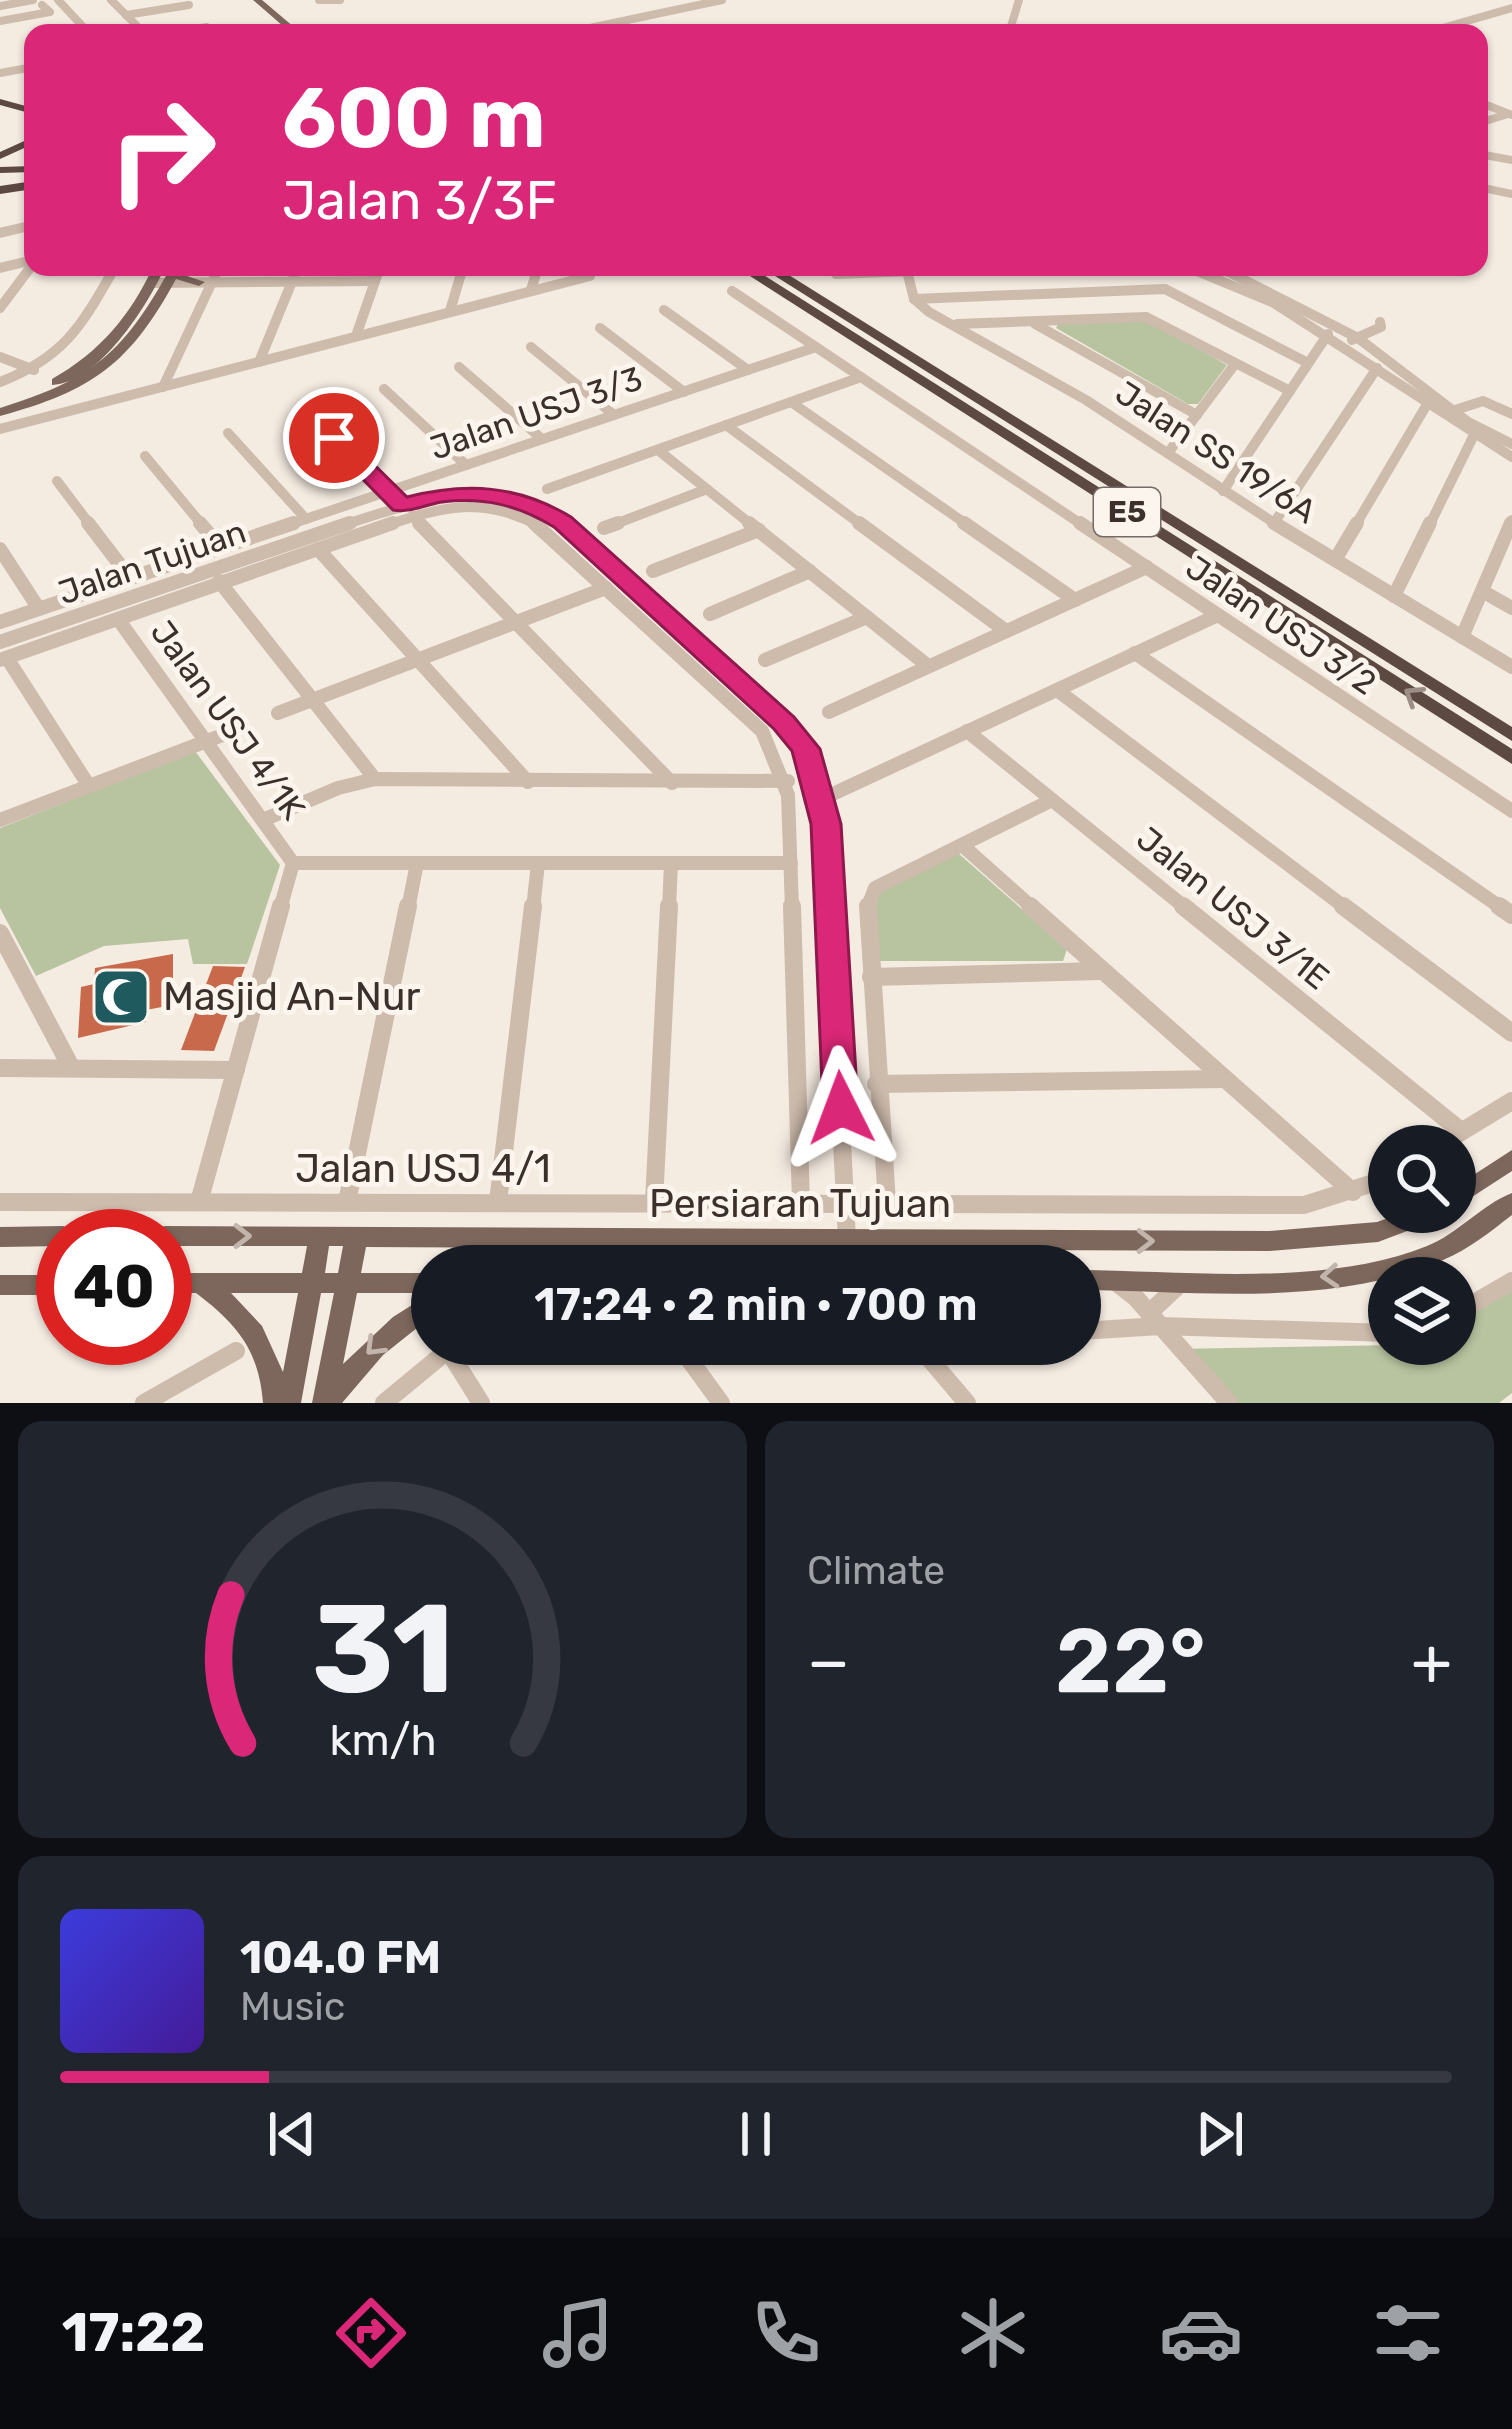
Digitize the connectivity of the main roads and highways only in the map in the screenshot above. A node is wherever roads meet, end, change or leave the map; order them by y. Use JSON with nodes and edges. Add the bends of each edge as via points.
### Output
{"nodes":[{"id":1,"x":247,"y":0,"type":"edge"},
{"id":2,"x":257,"y":0,"type":"edge"},
{"id":3,"x":272,"y":24,"type":"edge"},
{"id":4,"x":285,"y":24,"type":"edge"},
{"id":5,"x":156,"y":276,"type":"edge"},
{"id":6,"x":172,"y":276,"type":"edge"},
{"id":7,"x":181,"y":276,"type":"edge"},
{"id":8,"x":756,"y":276,"type":"edge"},
{"id":9,"x":781,"y":276,"type":"edge"},
{"id":10,"x":158,"y":303,"type":"junction"},
{"id":11,"x":0,"y":403,"type":"edge"},
{"id":12,"x":0,"y":412,"type":"edge"},
{"id":13,"x":1512,"y":735,"type":"edge"},
{"id":14,"x":1512,"y":758,"type":"edge"},
{"id":15,"x":1512,"y":1159,"type":"edge"},
{"id":16,"x":1476,"y":1184,"type":"edge"},
{"id":17,"x":1512,"y":1202,"type":"edge"},
{"id":18,"x":1368,"y":1233,"type":"edge"},
{"id":19,"x":0,"y":1237,"type":"edge"},
{"id":20,"x":36,"y":1237,"type":"edge"},
{"id":21,"x":192,"y":1237,"type":"edge"},
{"id":22,"x":320,"y":1237,"type":"junction"},
{"id":23,"x":356,"y":1238,"type":"junction"},
{"id":24,"x":1101,"y":1280,"type":"edge"},
{"id":25,"x":312,"y":1282,"type":"junction"},
{"id":26,"x":347,"y":1282,"type":"junction"},
{"id":27,"x":411,"y":1282,"type":"edge"},
{"id":28,"x":192,"y":1283,"type":"edge"},
{"id":29,"x":200,"y":1283,"type":"junction"},
{"id":30,"x":0,"y":1285,"type":"edge"},
{"id":31,"x":36,"y":1285,"type":"edge"},
{"id":32,"x":411,"y":1316,"type":"edge"},
{"id":33,"x":275,"y":1403,"type":"edge"},
{"id":34,"x":290,"y":1403,"type":"edge"},
{"id":35,"x":326,"y":1403,"type":"edge"}],
"edges":[{"from":1,"to":3,"type":"main road"},
{"from":2,"to":4,"type":"main road"},
{"from":5,"to":11,"type":"main road","via":[[96,359]]},
{"from":6,"to":10,"type":"main road"},
{"from":7,"to":10,"type":"main road","via":[[205,282],[177,287]]},
{"from":14,"to":8,"type":"highway","number":"E5","one_way":true},
{"from":9,"to":13,"type":"highway","number":"E5"},
{"from":10,"to":12,"type":"main road","via":[[124,352],[97,374]]},
{"from":15,"to":16,"type":"main road"},
{"from":17,"to":24,"type":"main road","one_way":true,"via":[[1441,1251],[1372,1273]]},
{"from":23,"to":18,"type":"main road","name":"Persiaran Tujuan","one_way":true,"via":[[1269,1241]]},
{"from":19,"to":20,"type":"main road"},
{"from":21,"to":22,"type":"main road","name":"Persiaran Tujuan","one_way":true},
{"from":22,"to":23,"type":"main road","name":"Persiaran Tujuan"},
{"from":22,"to":25,"type":"main road"},
{"from":23,"to":26,"type":"main road"},
{"from":25,"to":26,"type":"main road"},
{"from":25,"to":29,"type":"main road"},
{"from":25,"to":34,"type":"main road"},
{"from":26,"to":27,"type":"main road"},
{"from":26,"to":35,"type":"main road"},
{"from":28,"to":29,"type":"main road"},
{"from":29,"to":33,"type":"main road","via":[[260,1340]]},
{"from":30,"to":31,"type":"main road"},
{"from":32,"to":35,"type":"main road","one_way":true}]}
